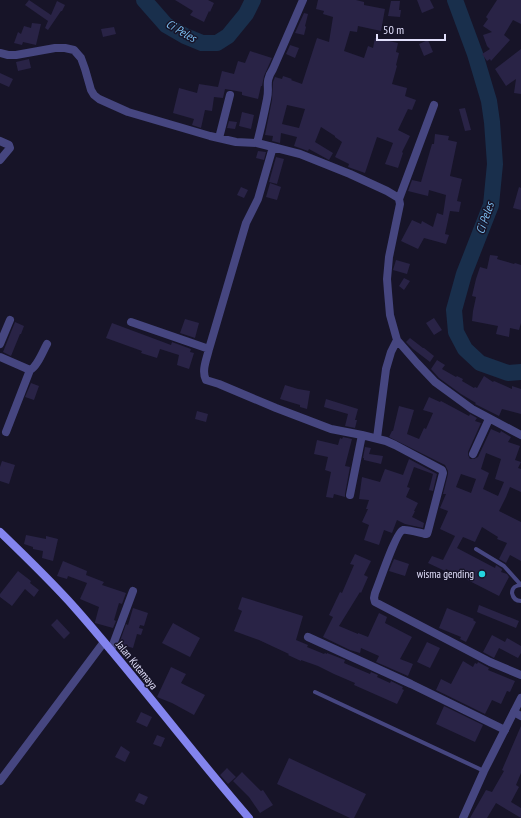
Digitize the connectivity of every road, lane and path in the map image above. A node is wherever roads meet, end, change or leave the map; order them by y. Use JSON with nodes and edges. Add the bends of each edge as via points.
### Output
{"nodes":[{"id":1,"x":303,"y":0,"type":"edge"},
{"id":2,"x":0,"y":53,"type":"edge"},
{"id":3,"x":230,"y":95,"type":"dead end"},
{"id":4,"x":434,"y":105,"type":"dead end"},
{"id":5,"x":219,"y":138,"type":"junction"},
{"id":6,"x":0,"y":141,"type":"edge"},
{"id":7,"x":257,"y":143,"type":"junction"},
{"id":8,"x":273,"y":147,"type":"junction"},
{"id":9,"x":0,"y":160,"type":"edge"},
{"id":10,"x":399,"y":199,"type":"junction"},
{"id":11,"x":10,"y":320,"type":"dead end"},
{"id":12,"x":131,"y":322,"type":"dead end"},
{"id":13,"x":398,"y":340,"type":"junction"},
{"id":14,"x":0,"y":344,"type":"edge"},
{"id":15,"x":47,"y":344,"type":"dead end"},
{"id":16,"x":209,"y":349,"type":"junction"},
{"id":17,"x":0,"y":357,"type":"edge"},
{"id":18,"x":30,"y":370,"type":"junction"},
{"id":19,"x":489,"y":419,"type":"junction"},
{"id":20,"x":6,"y":432,"type":"dead end"},
{"id":21,"x":362,"y":435,"type":"junction"},
{"id":22,"x":521,"y":435,"type":"edge"},
{"id":23,"x":377,"y":438,"type":"junction"},
{"id":24,"x":473,"y":454,"type":"dead end"},
{"id":25,"x":350,"y":495,"type":"dead end"},
{"id":26,"x":0,"y":532,"type":"edge"},
{"id":27,"x":476,"y":549,"type":"dead end"},
{"id":28,"x":521,"y":585,"type":"edge"},
{"id":29,"x":133,"y":592,"type":"dead end"},
{"id":30,"x":521,"y":601,"type":"edge"},
{"id":31,"x":308,"y":637,"type":"dead end"},
{"id":32,"x":104,"y":642,"type":"junction"},
{"id":33,"x":111,"y":650,"type":"junction"},
{"id":34,"x":521,"y":675,"type":"edge"},
{"id":35,"x":315,"y":692,"type":"dead end"},
{"id":36,"x":521,"y":698,"type":"edge"},
{"id":37,"x":518,"y":714,"type":"edge"},
{"id":38,"x":506,"y":730,"type":"junction"},
{"id":39,"x":484,"y":771,"type":"junction"},
{"id":40,"x":0,"y":780,"type":"edge"},
{"id":41,"x":249,"y":818,"type":"edge"},
{"id":42,"x":463,"y":818,"type":"edge"}],
"edges":[{"from":1,"to":7,"type":"street","via":[[274,69],[269,75],[268,96]]},
{"from":2,"to":5,"type":"street","via":[[16,55],[55,48],[74,50],[81,58],[90,90],[99,99],[128,112]]},
{"from":3,"to":5,"type":"street"},
{"from":4,"to":10,"type":"street"},
{"from":5,"to":7,"type":"street"},
{"from":6,"to":9,"type":"street","via":[[10,148]]},
{"from":7,"to":8,"type":"street"},
{"from":8,"to":10,"type":"street","via":[[300,154],[350,174]]},
{"from":8,"to":16,"type":"street","via":[[258,199],[246,223]]},
{"from":10,"to":13,"type":"street","via":[[387,278],[390,315]]},
{"from":11,"to":14,"type":"street"},
{"from":12,"to":16,"type":"street"},
{"from":13,"to":19,"type":"street","via":[[435,382]]},
{"from":13,"to":23,"type":"street","via":[[386,369]]},
{"from":15,"to":18,"type":"street"},
{"from":16,"to":21,"type":"street","via":[[204,368],[206,380],[331,429]]},
{"from":17,"to":18,"type":"street"},
{"from":18,"to":20,"type":"street"},
{"from":19,"to":22,"type":"street"},
{"from":19,"to":24,"type":"street"},
{"from":21,"to":23,"type":"street"},
{"from":21,"to":25,"type":"street"},
{"from":23,"to":34,"type":"street","via":[[395,445],[442,470],[443,473],[427,534],[401,531],[375,593],[375,602],[490,662]]},
{"from":26,"to":32,"type":"main road","name":"Jalan Kutamaya","via":[[74,607]]},
{"from":27,"to":28,"type":"lane","via":[[503,564]]},
{"from":28,"to":30,"type":"lane","via":[[513,588],[512,593],[514,599]]},
{"from":29,"to":33,"type":"street"},
{"from":31,"to":38,"type":"street"},
{"from":32,"to":33,"type":"main road","name":"Jalan Kutamaya"},
{"from":32,"to":40,"type":"street"},
{"from":33,"to":41,"type":"main road","name":"Jalan Kutamaya"},
{"from":35,"to":39,"type":"lane"},
{"from":36,"to":37,"type":"street"},
{"from":37,"to":38,"type":"street"},
{"from":38,"to":39,"type":"street"},
{"from":39,"to":42,"type":"street"}]}
